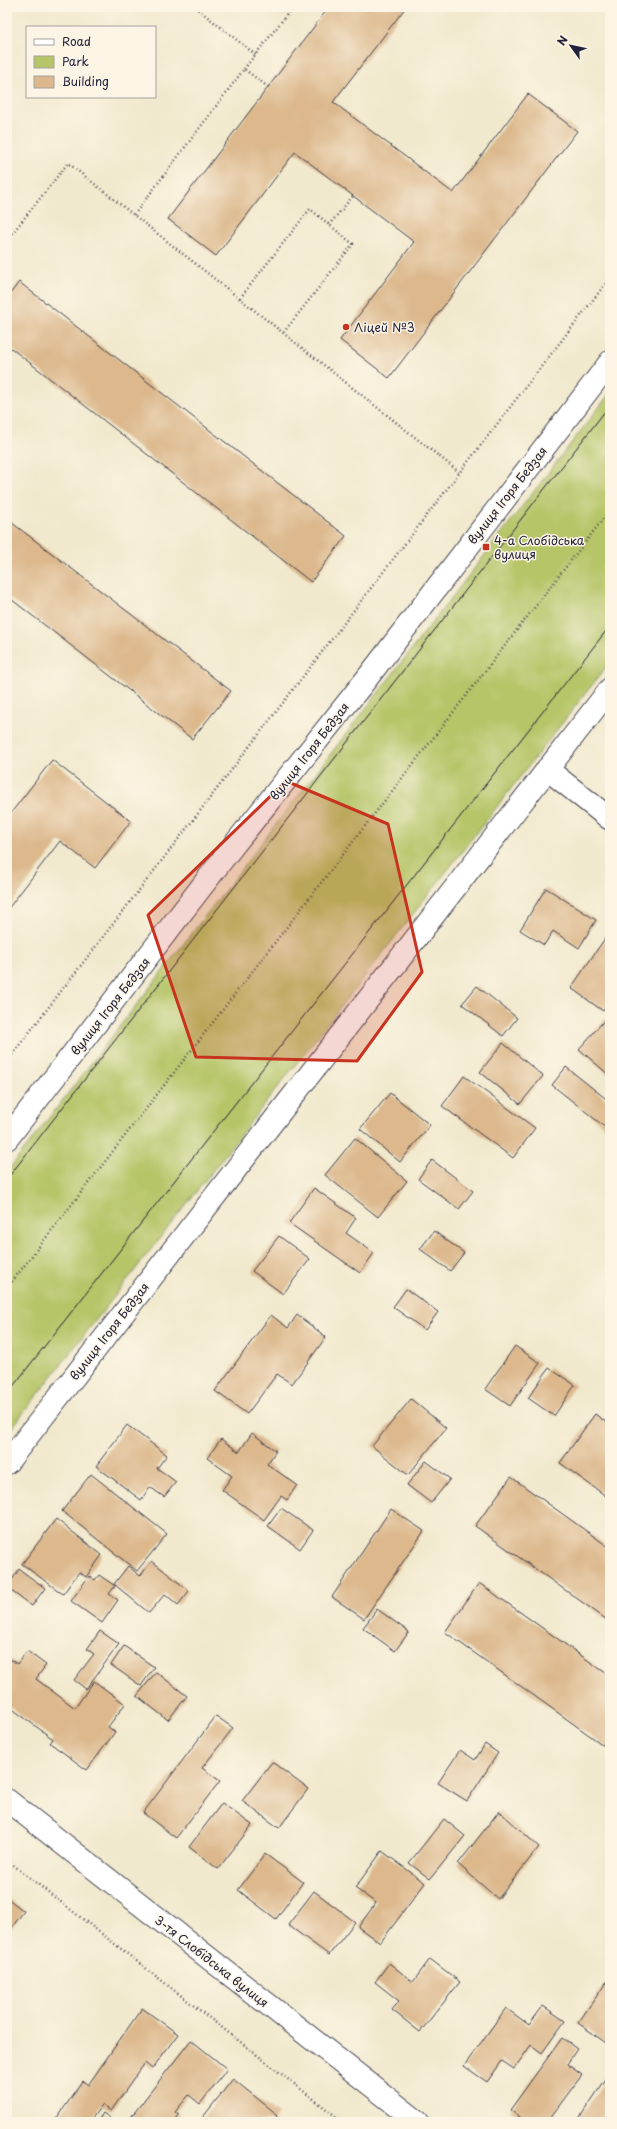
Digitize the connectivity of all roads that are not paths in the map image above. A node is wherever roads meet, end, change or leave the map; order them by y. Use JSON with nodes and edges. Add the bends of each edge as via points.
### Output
{"nodes":[{"id":1,"x":610,"y":362,"type":"edge"},
{"id":2,"x":610,"y":689,"type":"edge"},
{"id":3,"x":547,"y":769,"type":"junction"},
{"id":4,"x":610,"y":819,"type":"edge"},
{"id":5,"x":7,"y":1139,"type":"edge"},
{"id":6,"x":7,"y":1463,"type":"edge"},
{"id":7,"x":7,"y":1800,"type":"edge"},
{"id":8,"x":418,"y":2122,"type":"edge"}],
"edges":[{"from":1,"to":5,"type":"street","name":"вулиця Ігоря Бедзая"},
{"from":2,"to":3,"type":"street","name":"вулиця Ігоря Бедзая"},
{"from":3,"to":4,"type":"street"},
{"from":3,"to":6,"type":"street","name":"вулиця Ігоря Бедзая"},
{"from":7,"to":8,"type":"street","name":"3-тя Слобідська вулиця"}]}
